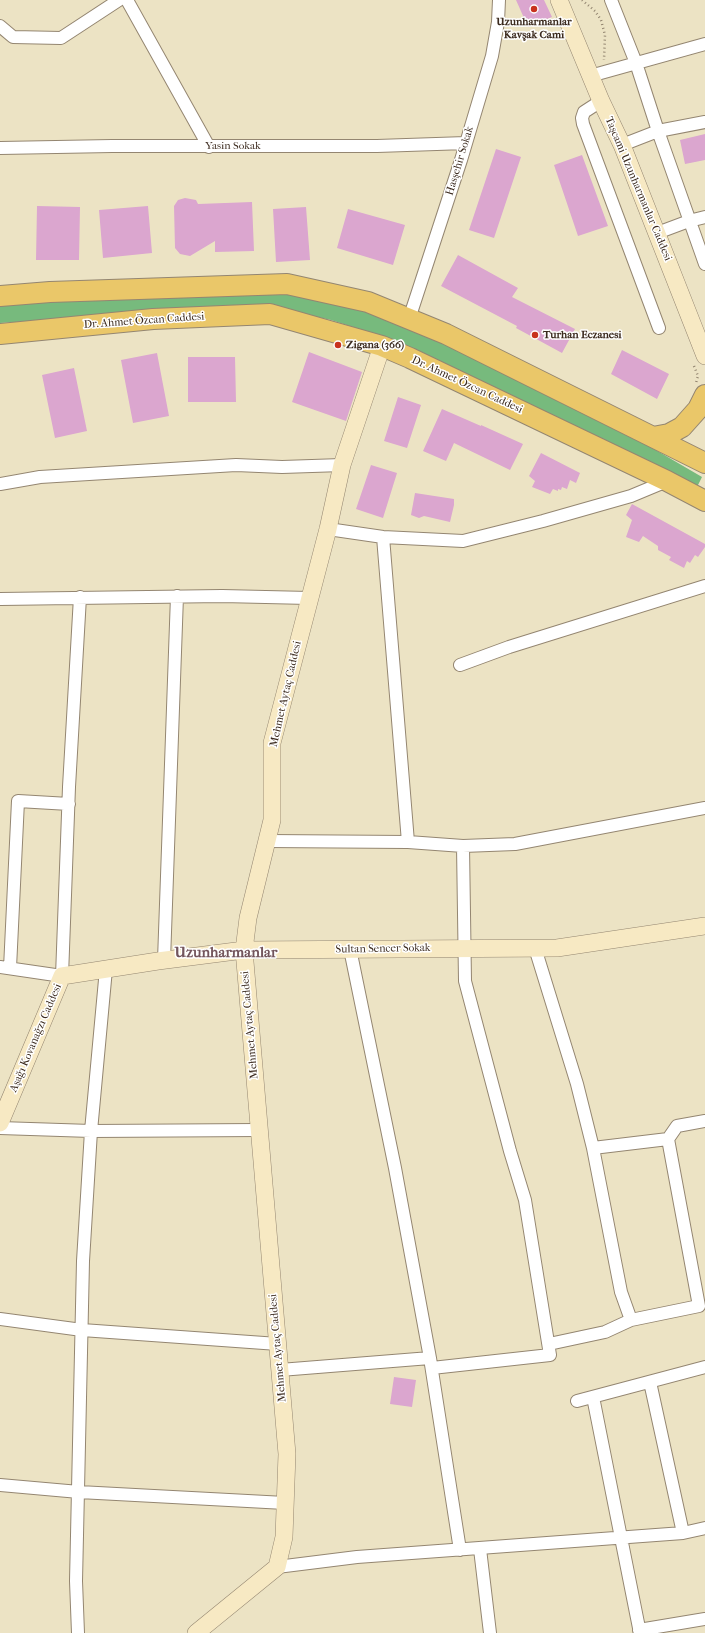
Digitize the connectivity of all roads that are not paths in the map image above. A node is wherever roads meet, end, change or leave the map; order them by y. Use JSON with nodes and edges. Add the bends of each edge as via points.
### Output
{"nodes":[{"id":1,"x":119,"y":0,"type":"edge"},
{"id":2,"x":127,"y":0,"type":"edge"},
{"id":3,"x":499,"y":0,"type":"edge"},
{"id":4,"x":559,"y":0,"type":"edge"},
{"id":5,"x":612,"y":0,"type":"edge"},
{"id":6,"x":0,"y":26,"type":"edge"},
{"id":7,"x":705,"y":44,"type":"edge"},
{"id":8,"x":636,"y":63,"type":"junction"},
{"id":9,"x":590,"y":76,"type":"junction"},
{"id":10,"x":601,"y":101,"type":"junction"},
{"id":11,"x":705,"y":122,"type":"edge"},
{"id":12,"x":658,"y":131,"type":"junction"},
{"id":13,"x":466,"y":143,"type":"junction"},
{"id":14,"x":622,"y":145,"type":"junction"},
{"id":15,"x":209,"y":147,"type":"junction"},
{"id":16,"x":0,"y":148,"type":"edge"},
{"id":17,"x":705,"y":217,"type":"edge"},
{"id":18,"x":689,"y":221,"type":"junction"},
{"id":19,"x":657,"y":233,"type":"junction"},
{"id":20,"x":705,"y":264,"type":"edge"},
{"id":21,"x":0,"y":296,"type":"edge"},
{"id":22,"x":409,"y":319,"type":"junction"},
{"id":23,"x":659,"y":328,"type":"dead end"},
{"id":24,"x":0,"y":334,"type":"edge"},
{"id":25,"x":382,"y":346,"type":"junction"},
{"id":26,"x":703,"y":346,"type":"edge"},
{"id":27,"x":705,"y":395,"type":"edge"},
{"id":28,"x":653,"y":437,"type":"junction"},
{"id":29,"x":705,"y":463,"type":"edge"},
{"id":30,"x":342,"y":465,"type":"junction"},
{"id":31,"x":667,"y":481,"type":"junction"},
{"id":32,"x":0,"y":484,"type":"edge"},
{"id":33,"x":705,"y":500,"type":"edge"},
{"id":34,"x":328,"y":529,"type":"junction"},
{"id":35,"x":383,"y":537,"type":"junction"},
{"id":36,"x":705,"y":586,"type":"edge"},
{"id":37,"x":177,"y":596,"type":"junction"},
{"id":38,"x":80,"y":597,"type":"junction"},
{"id":39,"x":309,"y":598,"type":"junction"},
{"id":40,"x":0,"y":599,"type":"edge"},
{"id":41,"x":460,"y":665,"type":"dead end"},
{"id":42,"x":68,"y":804,"type":"junction"},
{"id":43,"x":705,"y":808,"type":"edge"},
{"id":44,"x":267,"y":841,"type":"junction"},
{"id":45,"x":408,"y":842,"type":"junction"},
{"id":46,"x":463,"y":846,"type":"junction"},
{"id":47,"x":705,"y":926,"type":"edge"},
{"id":48,"x":465,"y":948,"type":"junction"},
{"id":49,"x":535,"y":948,"type":"junction"},
{"id":50,"x":350,"y":949,"type":"junction"},
{"id":51,"x":244,"y":950,"type":"junction"},
{"id":52,"x":164,"y":960,"type":"junction"},
{"id":53,"x":5,"y":968,"type":"edge"},
{"id":54,"x":106,"y":969,"type":"junction"},
{"id":55,"x":62,"y":976,"type":"junction"},
{"id":56,"x":705,"y":1121,"type":"edge"},
{"id":57,"x":0,"y":1123,"type":"edge"},
{"id":58,"x":0,"y":1128,"type":"edge"},
{"id":59,"x":259,"y":1130,"type":"junction"},
{"id":60,"x":91,"y":1131,"type":"junction"},
{"id":61,"x":668,"y":1139,"type":"junction"},
{"id":62,"x":593,"y":1148,"type":"junction"},
{"id":63,"x":0,"y":1319,"type":"edge"},
{"id":64,"x":631,"y":1320,"type":"junction"},
{"id":65,"x":82,"y":1330,"type":"junction"},
{"id":66,"x":278,"y":1344,"type":"junction"},
{"id":67,"x":549,"y":1344,"type":"junction"},
{"id":68,"x":431,"y":1363,"type":"junction"},
{"id":69,"x":705,"y":1367,"type":"edge"},
{"id":70,"x":280,"y":1370,"type":"junction"},
{"id":71,"x":650,"y":1382,"type":"junction"},
{"id":72,"x":593,"y":1397,"type":"junction"},
{"id":73,"x":577,"y":1401,"type":"dead end"},
{"id":74,"x":0,"y":1486,"type":"edge"},
{"id":75,"x":78,"y":1492,"type":"junction"},
{"id":76,"x":285,"y":1503,"type":"junction"},
{"id":77,"x":705,"y":1528,"type":"edge"},
{"id":78,"x":683,"y":1533,"type":"junction"},
{"id":79,"x":621,"y":1538,"type":"junction"},
{"id":80,"x":480,"y":1549,"type":"junction"},
{"id":81,"x":460,"y":1550,"type":"junction"},
{"id":82,"x":277,"y":1567,"type":"junction"},
{"id":83,"x":705,"y":1619,"type":"edge"},
{"id":84,"x":201,"y":1631,"type":"edge"},
{"id":85,"x":639,"y":1631,"type":"edge"},
{"id":86,"x":78,"y":1633,"type":"edge"},
{"id":87,"x":490,"y":1633,"type":"edge"}],
"edges":[{"from":1,"to":6,"type":"street","via":[[61,38],[13,37]]},
{"from":2,"to":15,"type":"street"},
{"from":3,"to":13,"type":"street","name":"Hasşehir Sokak","via":[[492,56]]},
{"from":4,"to":9,"type":"street","name":"Taşcami Uzunharmanlar Caddesi"},
{"from":5,"to":8,"type":"street"},
{"from":7,"to":8,"type":"street"},
{"from":8,"to":9,"type":"street"},
{"from":8,"to":12,"type":"street"},
{"from":9,"to":10,"type":"street","name":"Taşcami Uzunharmanlar Caddesi"},
{"from":10,"to":14,"type":"street","name":"Taşcami Uzunharmanlar Caddesi"},
{"from":10,"to":23,"type":"street","via":[[584,112],[583,124]]},
{"from":11,"to":12,"type":"street"},
{"from":12,"to":14,"type":"street"},
{"from":12,"to":18,"type":"street"},
{"from":13,"to":15,"type":"street","name":"Yasin Sokak"},
{"from":13,"to":22,"type":"street","name":"Hasşehir Sokak"},
{"from":14,"to":19,"type":"street","name":"Taşcami Uzunharmanlar Caddesi"},
{"from":15,"to":16,"type":"street","name":"Yasin Sokak"},
{"from":17,"to":18,"type":"street"},
{"from":18,"to":19,"type":"street"},
{"from":18,"to":20,"type":"street"},
{"from":19,"to":26,"type":"street","name":"Taşcami Uzunharmanlar Caddesi"},
{"from":21,"to":22,"type":"main road","via":[[287,284],[368,302]]},
{"from":22,"to":28,"type":"main road","via":[[446,334]]},
{"from":24,"to":25,"type":"main road","name":"Dr. Ahmet Özcan Caddesi","via":[[153,319],[270,314]]},
{"from":25,"to":30,"type":"street","name":"Mehmet Aytaç Caddesi"},
{"from":25,"to":31,"type":"main road","name":"Dr. Ahmet Özcan Caddesi"},
{"from":27,"to":28,"type":"main road","via":[[698,409],[682,427],[669,434]]},
{"from":28,"to":29,"type":"main road"},
{"from":30,"to":32,"type":"street","via":[[228,466],[40,477]]},
{"from":30,"to":34,"type":"street","name":"Mehmet Aytaç Caddesi"},
{"from":31,"to":33,"type":"main road","name":"Dr. Ahmet Özcan Caddesi"},
{"from":31,"to":35,"type":"street","via":[[631,496],[463,542]]},
{"from":34,"to":35,"type":"street"},
{"from":34,"to":39,"type":"street","name":"Mehmet Aytaç Caddesi"},
{"from":35,"to":45,"type":"street"},
{"from":36,"to":41,"type":"street","via":[[509,647]]},
{"from":37,"to":38,"type":"street"},
{"from":37,"to":39,"type":"street"},
{"from":37,"to":52,"type":"street"},
{"from":38,"to":40,"type":"street"},
{"from":38,"to":42,"type":"street"},
{"from":39,"to":44,"type":"street","name":"Mehmet Aytaç Caddesi","via":[[272,743],[272,820]]},
{"from":42,"to":53,"type":"street","via":[[18,801]]},
{"from":42,"to":55,"type":"street"},
{"from":43,"to":46,"type":"street","via":[[515,844]]},
{"from":44,"to":45,"type":"street"},
{"from":44,"to":51,"type":"street","name":"Mehmet Aytaç Caddesi","via":[[248,918]]},
{"from":45,"to":46,"type":"street"},
{"from":46,"to":48,"type":"street"},
{"from":47,"to":49,"type":"street","name":"Sultan Sencer Sokak","via":[[557,948]]},
{"from":48,"to":49,"type":"street","name":"Sultan Sencer Sokak"},
{"from":48,"to":50,"type":"street","name":"Sultan Sencer Sokak"},
{"from":48,"to":67,"type":"street","via":[[465,981],[525,1200]]},
{"from":49,"to":62,"type":"street","via":[[577,1084]]},
{"from":50,"to":51,"type":"street","name":"Sultan Sencer Sokak"},
{"from":50,"to":68,"type":"street","via":[[395,1168]]},
{"from":51,"to":52,"type":"street","name":"Sultan Sencer Sokak"},
{"from":51,"to":59,"type":"street","name":"Mehmet Aytaç Caddesi"},
{"from":52,"to":54,"type":"street","name":"Sultan Sencer Sokak"},
{"from":53,"to":55,"type":"street"},
{"from":54,"to":55,"type":"street","name":"Sultan Sencer Sokak"},
{"from":54,"to":60,"type":"street"},
{"from":55,"to":57,"type":"street","name":"Aşağı Kovanağzı Caddesi"},
{"from":56,"to":61,"type":"street","via":[[677,1126]]},
{"from":58,"to":60,"type":"street"},
{"from":59,"to":60,"type":"street"},
{"from":59,"to":66,"type":"street","name":"Mehmet Aytaç Caddesi"},
{"from":60,"to":65,"type":"street","via":[[83,1261]]},
{"from":61,"to":62,"type":"street"},
{"from":61,"to":64,"type":"street","via":[[699,1306]]},
{"from":62,"to":64,"type":"street","via":[[621,1292]]},
{"from":63,"to":65,"type":"street"},
{"from":64,"to":67,"type":"street","via":[[605,1332]]},
{"from":65,"to":66,"type":"street"},
{"from":65,"to":75,"type":"street"},
{"from":66,"to":70,"type":"street","name":"Mehmet Aytaç Caddesi"},
{"from":67,"to":68,"type":"street","via":[[550,1355]]},
{"from":68,"to":70,"type":"street"},
{"from":68,"to":81,"type":"street"},
{"from":69,"to":71,"type":"street"},
{"from":70,"to":76,"type":"street","name":"Mehmet Aytaç Caddesi","via":[[287,1454]]},
{"from":71,"to":72,"type":"street"},
{"from":71,"to":78,"type":"street"},
{"from":72,"to":73,"type":"street"},
{"from":72,"to":79,"type":"street"},
{"from":74,"to":75,"type":"street"},
{"from":75,"to":76,"type":"street"},
{"from":75,"to":86,"type":"street"},
{"from":76,"to":82,"type":"street","name":"Mehmet Aytaç Caddesi","via":[[284,1537]]},
{"from":77,"to":78,"type":"street"},
{"from":78,"to":79,"type":"street"},
{"from":79,"to":80,"type":"street"},
{"from":79,"to":85,"type":"street"},
{"from":80,"to":81,"type":"street"},
{"from":80,"to":87,"type":"street"},
{"from":81,"to":82,"type":"street","via":[[357,1557]]},
{"from":82,"to":84,"type":"street"},
{"from":83,"to":85,"type":"street"}]}
